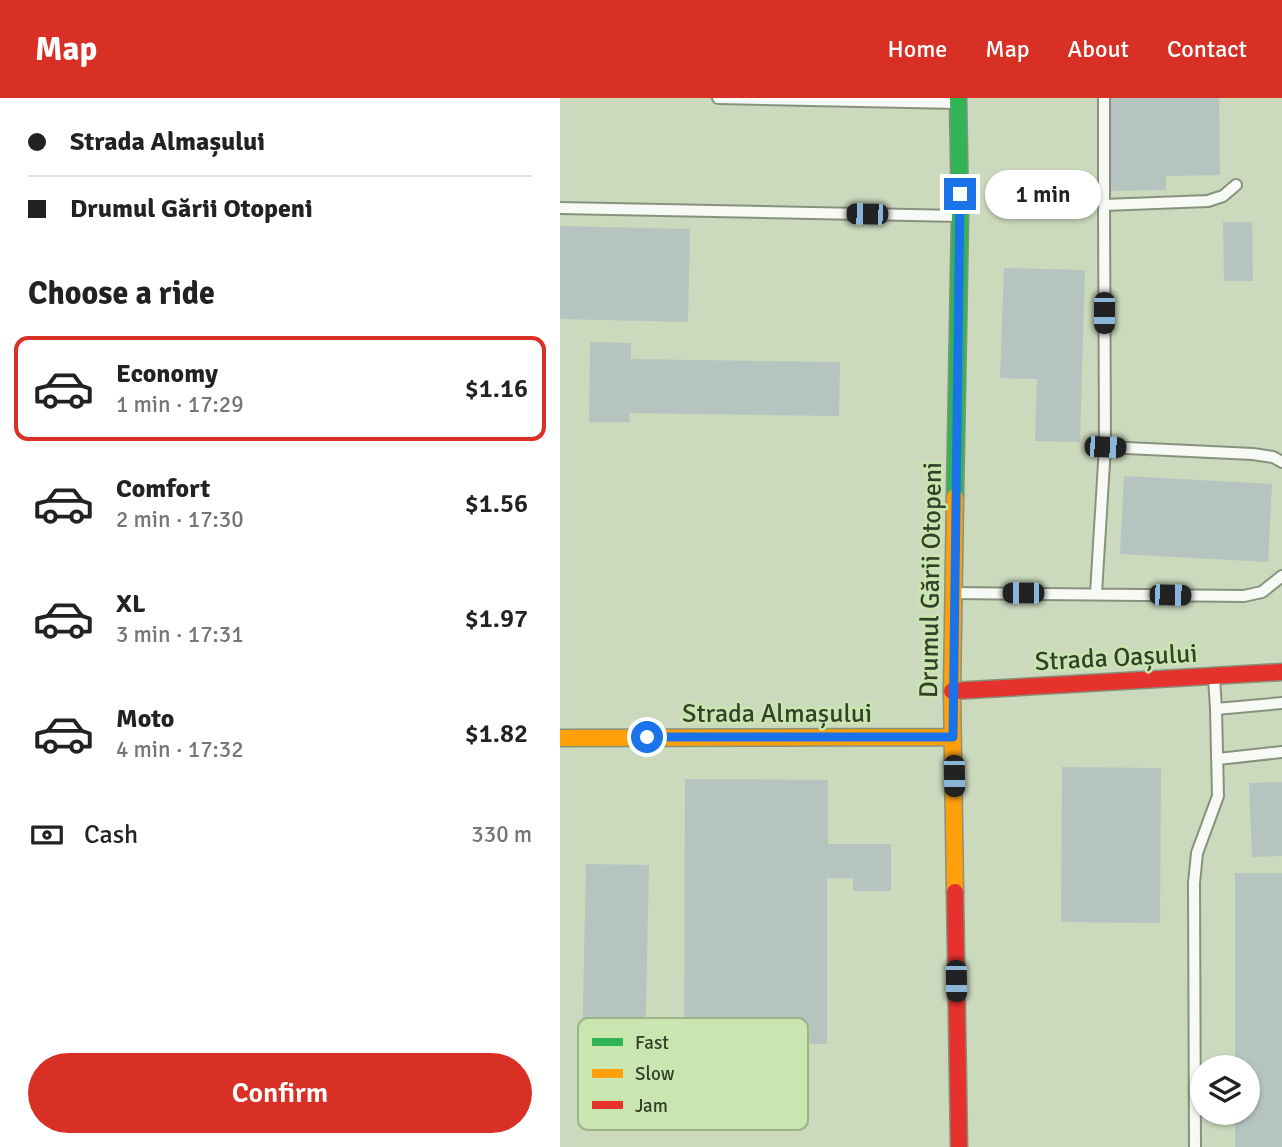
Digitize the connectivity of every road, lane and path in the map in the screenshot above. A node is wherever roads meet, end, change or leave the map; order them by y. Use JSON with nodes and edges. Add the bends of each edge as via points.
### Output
{"nodes":[{"id":1,"x":718,"y":98,"type":"edge"},
{"id":2,"x":1104,"y":98,"type":"edge"},
{"id":3,"x":958,"y":101,"type":"edge"},
{"id":4,"x":1236,"y":185,"type":"dead end"},
{"id":5,"x":1104,"y":205,"type":"junction"},
{"id":6,"x":560,"y":208,"type":"edge"},
{"id":7,"x":960,"y":216,"type":"junction"},
{"id":8,"x":1105,"y":447,"type":"junction"},
{"id":9,"x":1282,"y":462,"type":"edge"},
{"id":10,"x":1282,"y":576,"type":"edge"},
{"id":11,"x":954,"y":593,"type":"junction"},
{"id":12,"x":1096,"y":593,"type":"junction"},
{"id":13,"x":1282,"y":672,"type":"edge"},
{"id":14,"x":1214,"y":676,"type":"junction"},
{"id":15,"x":952,"y":691,"type":"junction"},
{"id":16,"x":1282,"y":703,"type":"edge"},
{"id":17,"x":1216,"y":709,"type":"junction"},
{"id":18,"x":953,"y":737,"type":"junction"},
{"id":19,"x":560,"y":738,"type":"edge"},
{"id":20,"x":1282,"y":751,"type":"edge"},
{"id":21,"x":1218,"y":758,"type":"junction"},
{"id":22,"x":959,"y":1147,"type":"edge"},
{"id":23,"x":1195,"y":1147,"type":"edge"}],
"edges":[{"from":1,"to":3,"type":"lane"},
{"from":2,"to":5,"type":"lane"},
{"from":3,"to":7,"type":"main road","name":"Drumul Gării Otopeni"},
{"from":4,"to":5,"type":"lane","via":[[1208,201]]},
{"from":5,"to":8,"type":"lane"},
{"from":6,"to":7,"type":"lane"},
{"from":7,"to":11,"type":"main road","name":"Drumul Gării Otopeni"},
{"from":8,"to":9,"type":"lane","via":[[1253,454]]},
{"from":8,"to":12,"type":"lane"},
{"from":10,"to":12,"type":"lane","via":[[1262,592],[1244,596]]},
{"from":11,"to":12,"type":"lane"},
{"from":11,"to":15,"type":"main road","name":"Drumul Gării Otopeni"},
{"from":13,"to":14,"type":"main road","name":"Strada Oașului"},
{"from":14,"to":15,"type":"main road","name":"Strada Oașului"},
{"from":14,"to":17,"type":"lane"},
{"from":15,"to":18,"type":"main road","name":"Drumul Gării Otopeni"},
{"from":16,"to":17,"type":"lane"},
{"from":17,"to":21,"type":"lane"},
{"from":18,"to":19,"type":"main road","name":"Strada Almașului"},
{"from":18,"to":22,"type":"main road","name":"Drumul Gării Otopeni"},
{"from":20,"to":21,"type":"lane"},
{"from":21,"to":23,"type":"lane","via":[[1218,796],[1197,853],[1194,883]]}]}
